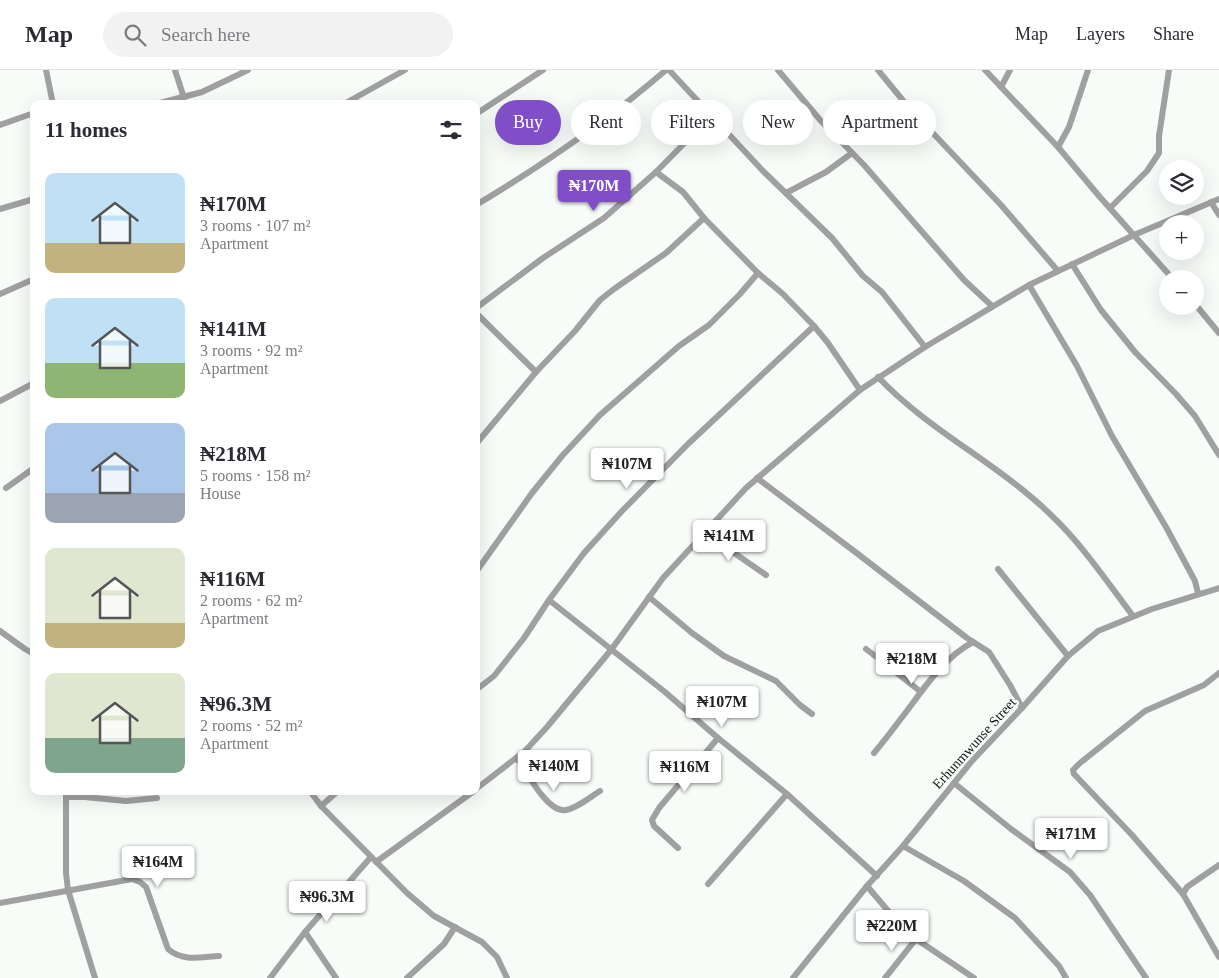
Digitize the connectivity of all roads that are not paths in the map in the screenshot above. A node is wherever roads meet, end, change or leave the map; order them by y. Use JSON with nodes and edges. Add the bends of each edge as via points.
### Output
{"nodes":[{"id":1,"x":46,"y":70,"type":"edge"},
{"id":2,"x":175,"y":70,"type":"edge"},
{"id":3,"x":248,"y":70,"type":"edge"},
{"id":4,"x":405,"y":70,"type":"edge"},
{"id":5,"x":543,"y":70,"type":"edge"},
{"id":6,"x":668,"y":70,"type":"edge"},
{"id":7,"x":778,"y":70,"type":"edge"},
{"id":8,"x":878,"y":70,"type":"edge"},
{"id":9,"x":985,"y":70,"type":"edge"},
{"id":10,"x":1010,"y":70,"type":"edge"},
{"id":11,"x":1088,"y":70,"type":"edge"},
{"id":12,"x":1169,"y":70,"type":"edge"},
{"id":13,"x":1001,"y":87,"type":"junction"},
{"id":14,"x":184,"y":98,"type":"junction"},
{"id":15,"x":52,"y":100,"type":"edge"},
{"id":16,"x":175,"y":100,"type":"edge"},
{"id":17,"x":351,"y":100,"type":"edge"},
{"id":18,"x":697,"y":100,"type":"edge"},
{"id":19,"x":480,"y":111,"type":"edge"},
{"id":20,"x":30,"y":114,"type":"edge"},
{"id":21,"x":0,"y":125,"type":"edge"},
{"id":22,"x":733,"y":138,"type":"edge"},
{"id":23,"x":683,"y":145,"type":"edge"},
{"id":24,"x":1058,"y":147,"type":"junction"},
{"id":25,"x":852,"y":152,"type":"junction"},
{"id":26,"x":656,"y":172,"type":"junction"},
{"id":27,"x":786,"y":193,"type":"junction"},
{"id":28,"x":1219,"y":198,"type":"edge"},
{"id":29,"x":30,"y":199,"type":"edge"},
{"id":30,"x":480,"y":202,"type":"edge"},
{"id":31,"x":1211,"y":202,"type":"junction"},
{"id":32,"x":1110,"y":208,"type":"junction"},
{"id":33,"x":0,"y":209,"type":"edge"},
{"id":34,"x":1219,"y":215,"type":"edge"},
{"id":35,"x":704,"y":218,"type":"junction"},
{"id":36,"x":1134,"y":235,"type":"junction"},
{"id":37,"x":1072,"y":264,"type":"junction"},
{"id":38,"x":1165,"y":270,"type":"edge"},
{"id":39,"x":1058,"y":271,"type":"junction"},
{"id":40,"x":758,"y":273,"type":"junction"},
{"id":41,"x":30,"y":281,"type":"edge"},
{"id":42,"x":1029,"y":285,"type":"junction"},
{"id":43,"x":0,"y":294,"type":"edge"},
{"id":44,"x":480,"y":305,"type":"edge"},
{"id":45,"x":992,"y":306,"type":"junction"},
{"id":46,"x":1204,"y":315,"type":"edge"},
{"id":47,"x":480,"y":317,"type":"edge"},
{"id":48,"x":814,"y":326,"type":"junction"},
{"id":49,"x":1219,"y":333,"type":"edge"},
{"id":50,"x":925,"y":347,"type":"junction"},
{"id":51,"x":536,"y":372,"type":"junction"},
{"id":52,"x":878,"y":377,"type":"junction"},
{"id":53,"x":30,"y":385,"type":"edge"},
{"id":54,"x":860,"y":390,"type":"junction"},
{"id":55,"x":0,"y":401,"type":"edge"},
{"id":56,"x":480,"y":439,"type":"edge"},
{"id":57,"x":1219,"y":455,"type":"edge"},
{"id":58,"x":30,"y":471,"type":"edge"},
{"id":59,"x":757,"y":478,"type":"junction"},
{"id":60,"x":6,"y":488,"type":"dead end"},
{"id":61,"x":704,"y":532,"type":"junction"},
{"id":62,"x":480,"y":566,"type":"edge"},
{"id":63,"x":998,"y":570,"type":"dead end"},
{"id":64,"x":766,"y":576,"type":"dead end"},
{"id":65,"x":1216,"y":588,"type":"edge"},
{"id":66,"x":1198,"y":593,"type":"junction"},
{"id":67,"x":1219,"y":596,"type":"edge"},
{"id":68,"x":649,"y":597,"type":"junction"},
{"id":69,"x":549,"y":600,"type":"junction"},
{"id":70,"x":1133,"y":616,"type":"junction"},
{"id":71,"x":0,"y":631,"type":"edge"},
{"id":72,"x":973,"y":642,"type":"junction"},
{"id":73,"x":611,"y":650,"type":"junction"},
{"id":74,"x":866,"y":650,"type":"dead end"},
{"id":75,"x":30,"y":652,"type":"edge"},
{"id":76,"x":1068,"y":656,"type":"junction"},
{"id":77,"x":1219,"y":673,"type":"edge"},
{"id":78,"x":480,"y":687,"type":"edge"},
{"id":79,"x":921,"y":692,"type":"junction"},
{"id":80,"x":1022,"y":708,"type":"junction"},
{"id":81,"x":812,"y":714,"type":"dead end"},
{"id":82,"x":718,"y":738,"type":"junction"},
{"id":83,"x":874,"y":753,"type":"dead end"},
{"id":84,"x":517,"y":758,"type":"junction"},
{"id":85,"x":954,"y":783,"type":"junction"},
{"id":86,"x":480,"y":786,"type":"edge"},
{"id":87,"x":600,"y":791,"type":"dead end"},
{"id":88,"x":787,"y":794,"type":"junction"},
{"id":89,"x":66,"y":795,"type":"edge"},
{"id":90,"x":72,"y":795,"type":"edge"},
{"id":91,"x":313,"y":795,"type":"edge"},
{"id":92,"x":334,"y":795,"type":"edge"},
{"id":93,"x":468,"y":795,"type":"edge"},
{"id":94,"x":157,"y":798,"type":"dead end"},
{"id":95,"x":322,"y":806,"type":"junction"},
{"id":96,"x":903,"y":846,"type":"junction"},
{"id":97,"x":678,"y":848,"type":"dead end"},
{"id":98,"x":374,"y":859,"type":"junction"},
{"id":99,"x":1219,"y":865,"type":"edge"},
{"id":100,"x":877,"y":876,"type":"junction"},
{"id":101,"x":708,"y":884,"type":"dead end"},
{"id":102,"x":867,"y":886,"type":"junction"},
{"id":103,"x":68,"y":890,"type":"junction"},
{"id":104,"x":1183,"y":894,"type":"junction"},
{"id":105,"x":0,"y":903,"type":"edge"},
{"id":106,"x":455,"y":927,"type":"junction"},
{"id":107,"x":305,"y":932,"type":"junction"},
{"id":108,"x":916,"y":939,"type":"junction"},
{"id":109,"x":219,"y":956,"type":"dead end"},
{"id":110,"x":1219,"y":957,"type":"edge"},
{"id":111,"x":95,"y":978,"type":"edge"},
{"id":112,"x":270,"y":978,"type":"edge"},
{"id":113,"x":336,"y":978,"type":"edge"},
{"id":114,"x":407,"y":978,"type":"edge"},
{"id":115,"x":507,"y":978,"type":"edge"},
{"id":116,"x":794,"y":978,"type":"edge"},
{"id":117,"x":884,"y":978,"type":"edge"},
{"id":118,"x":974,"y":978,"type":"edge"},
{"id":119,"x":1066,"y":978,"type":"edge"},
{"id":120,"x":1146,"y":978,"type":"edge"}],
"edges":[{"from":1,"to":15,"type":"street"},
{"from":2,"to":14,"type":"street"},
{"from":3,"to":14,"type":"street"},
{"from":4,"to":17,"type":"street"},
{"from":5,"to":19,"type":"street"},
{"from":6,"to":18,"type":"street"},
{"from":6,"to":30,"type":"street","via":[[630,102],[552,157]]},
{"from":7,"to":25,"type":"street"},
{"from":8,"to":39,"type":"street"},
{"from":9,"to":13,"type":"street"},
{"from":10,"to":13,"type":"street"},
{"from":11,"to":24,"type":"street","via":[[1069,127]]},
{"from":12,"to":32,"type":"street","via":[[1159,153],[1147,171]]},
{"from":13,"to":24,"type":"street"},
{"from":14,"to":16,"type":"street"},
{"from":20,"to":21,"type":"street"},
{"from":22,"to":27,"type":"street"},
{"from":23,"to":26,"type":"street"},
{"from":24,"to":32,"type":"street"},
{"from":25,"to":27,"type":"street","via":[[826,172]]},
{"from":25,"to":45,"type":"street","via":[[964,280]]},
{"from":26,"to":35,"type":"street","via":[[683,192]]},
{"from":26,"to":44,"type":"street","via":[[604,218]]},
{"from":27,"to":50,"type":"street","via":[[832,238],[863,276],[882,292]]},
{"from":28,"to":31,"type":"street"},
{"from":29,"to":33,"type":"street"},
{"from":31,"to":34,"type":"street"},
{"from":31,"to":36,"type":"street"},
{"from":32,"to":36,"type":"street"},
{"from":35,"to":40,"type":"street"},
{"from":35,"to":51,"type":"street","via":[[666,253],[600,300]]},
{"from":36,"to":37,"type":"street"},
{"from":36,"to":38,"type":"street"},
{"from":37,"to":39,"type":"street"},
{"from":37,"to":57,"type":"street","via":[[1101,310],[1195,416]]},
{"from":39,"to":42,"type":"street"},
{"from":40,"to":48,"type":"street"},
{"from":40,"to":62,"type":"street","via":[[709,324],[600,415],[532,493]]},
{"from":41,"to":43,"type":"street"},
{"from":42,"to":45,"type":"street"},
{"from":42,"to":66,"type":"street","via":[[1166,526]]},
{"from":45,"to":50,"type":"street"},
{"from":46,"to":49,"type":"street"},
{"from":47,"to":51,"type":"street"},
{"from":48,"to":54,"type":"street"},
{"from":48,"to":69,"type":"street","via":[[622,510]]},
{"from":50,"to":52,"type":"street"},
{"from":51,"to":56,"type":"street"},
{"from":52,"to":54,"type":"street"},
{"from":52,"to":70,"type":"street","via":[[921,416],[1014,483],[1052,515]]},
{"from":53,"to":55,"type":"street"},
{"from":54,"to":59,"type":"street"},
{"from":58,"to":60,"type":"street"},
{"from":59,"to":61,"type":"street"},
{"from":59,"to":72,"type":"street"},
{"from":61,"to":64,"type":"street"},
{"from":61,"to":68,"type":"street"},
{"from":63,"to":76,"type":"street"},
{"from":65,"to":66,"type":"street","name":"Erhunmwunse Street"},
{"from":65,"to":67,"type":"street"},
{"from":66,"to":70,"type":"street","name":"Erhunmwunse Street"},
{"from":68,"to":73,"type":"street"},
{"from":68,"to":81,"type":"street","via":[[724,656],[776,681]]},
{"from":69,"to":73,"type":"street"},
{"from":69,"to":78,"type":"street","via":[[494,676]]},
{"from":70,"to":76,"type":"street","name":"Erhunmwunse Street","via":[[1098,632]]},
{"from":71,"to":75,"type":"street"},
{"from":72,"to":79,"type":"street","via":[[943,666]]},
{"from":72,"to":80,"type":"street","via":[[993,657]]},
{"from":73,"to":82,"type":"street"},
{"from":73,"to":84,"type":"street"},
{"from":74,"to":79,"type":"street"},
{"from":76,"to":80,"type":"street","name":"Erhunmwunse Street"},
{"from":77,"to":104,"type":"street","via":[[1204,684],[1145,711],[1073,770]]},
{"from":79,"to":83,"type":"street"},
{"from":80,"to":85,"type":"street","name":"Erhunmwunse Street"},
{"from":82,"to":88,"type":"street"},
{"from":82,"to":97,"type":"street","via":[[652,820],[654,826]]},
{"from":84,"to":86,"type":"street"},
{"from":84,"to":87,"type":"street","via":[[542,796],[555,808],[564,811],[573,808]]},
{"from":85,"to":96,"type":"street","name":"Erhunmwunse Street"},
{"from":85,"to":120,"type":"street","via":[[1070,872],[1090,894]]},
{"from":88,"to":100,"type":"street"},
{"from":88,"to":101,"type":"street"},
{"from":89,"to":103,"type":"street"},
{"from":90,"to":94,"type":"street","via":[[126,802]]},
{"from":91,"to":95,"type":"street"},
{"from":92,"to":95,"type":"street"},
{"from":93,"to":98,"type":"street"},
{"from":95,"to":98,"type":"street"},
{"from":96,"to":100,"type":"street","name":"Erhunmwunse Street"},
{"from":96,"to":119,"type":"street","via":[[956,876],[1015,918]]},
{"from":98,"to":106,"type":"street","via":[[434,916]]},
{"from":98,"to":107,"type":"street"},
{"from":99,"to":104,"type":"street","via":[[1187,886]]},
{"from":100,"to":102,"type":"street","name":"Erhunmwunse Street"},
{"from":102,"to":108,"type":"street"},
{"from":102,"to":116,"type":"street","name":"Erhunmwunse Street"},
{"from":103,"to":105,"type":"street"},
{"from":103,"to":109,"type":"street","via":[[132,879],[140,882],[146,887],[168,949],[189,959]]},
{"from":103,"to":111,"type":"street"},
{"from":104,"to":110,"type":"street"},
{"from":106,"to":114,"type":"street","via":[[444,944]]},
{"from":106,"to":115,"type":"street","via":[[482,942],[498,957]]},
{"from":107,"to":112,"type":"street"},
{"from":107,"to":113,"type":"street"},
{"from":108,"to":117,"type":"street"},
{"from":108,"to":118,"type":"street"}]}
